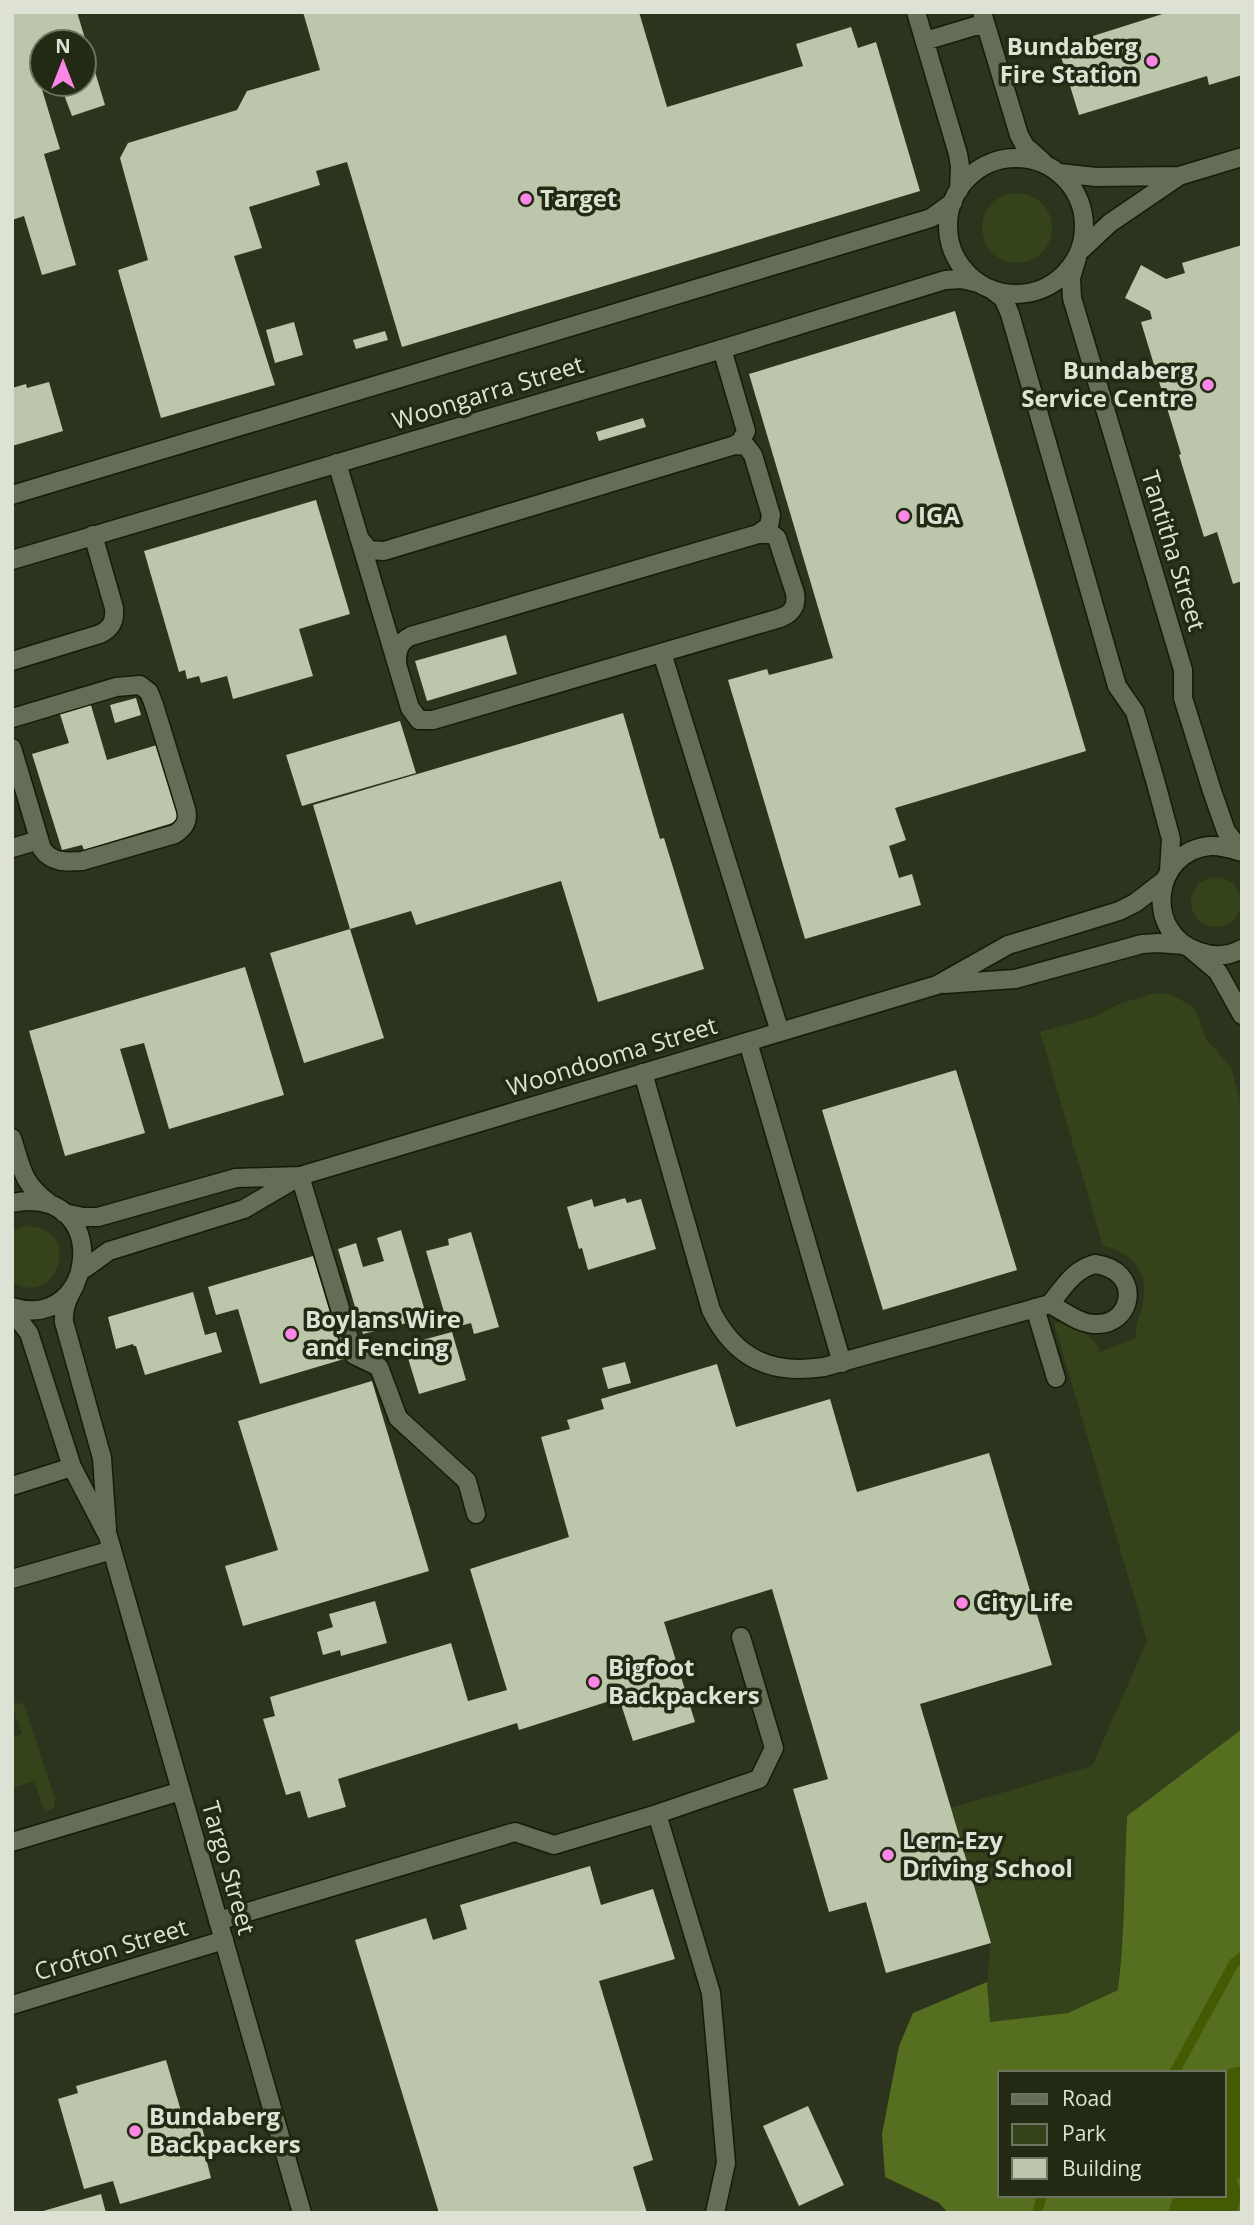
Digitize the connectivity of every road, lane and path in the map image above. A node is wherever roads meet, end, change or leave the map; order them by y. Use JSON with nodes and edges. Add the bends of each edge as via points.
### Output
{"nodes":[{"id":1,"x":916,"y":12,"type":"edge"},
{"id":2,"x":984,"y":18,"type":"edge"},
{"id":3,"x":925,"y":41,"type":"junction"},
{"id":4,"x":1242,"y":157,"type":"edge"},
{"id":5,"x":1054,"y":170,"type":"junction"},
{"id":6,"x":1179,"y":176,"type":"junction"},
{"id":7,"x":956,"y":196,"type":"junction"},
{"id":8,"x":1078,"y":255,"type":"junction"},
{"id":9,"x":985,"y":286,"type":"junction"},
{"id":10,"x":722,"y":349,"type":"junction"},
{"id":11,"x":735,"y":445,"type":"junction"},
{"id":12,"x":337,"y":463,"type":"junction"},
{"id":13,"x":12,"y":495,"type":"edge"},
{"id":14,"x":758,"y":534,"type":"junction"},
{"id":15,"x":93,"y":535,"type":"junction"},
{"id":16,"x":359,"y":538,"type":"junction"},
{"id":17,"x":12,"y":560,"type":"edge"},
{"id":18,"x":662,"y":653,"type":"junction"},
{"id":19,"x":12,"y":661,"type":"edge"},
{"id":20,"x":397,"y":663,"type":"junction"},
{"id":21,"x":12,"y":718,"type":"edge"},
{"id":22,"x":12,"y":748,"type":"edge"},
{"id":23,"x":39,"y":840,"type":"junction"},
{"id":24,"x":12,"y":848,"type":"edge"},
{"id":25,"x":1242,"y":852,"type":"edge"},
{"id":26,"x":1167,"y":875,"type":"junction"},
{"id":27,"x":1188,"y":947,"type":"junction"},
{"id":28,"x":1242,"y":949,"type":"edge"},
{"id":29,"x":937,"y":985,"type":"junction"},
{"id":30,"x":1242,"y":1015,"type":"edge"},
{"id":31,"x":780,"y":1032,"type":"junction"},
{"id":32,"x":748,"y":1042,"type":"junction"},
{"id":33,"x":643,"y":1073,"type":"junction"},
{"id":34,"x":12,"y":1138,"type":"edge"},
{"id":35,"x":300,"y":1176,"type":"junction"},
{"id":36,"x":12,"y":1203,"type":"edge"},
{"id":37,"x":59,"y":1210,"type":"junction"},
{"id":38,"x":78,"y":1278,"type":"junction"},
{"id":39,"x":12,"y":1309,"type":"edge"},
{"id":40,"x":842,"y":1363,"type":"junction"},
{"id":41,"x":1056,"y":1378,"type":"dead end"},
{"id":42,"x":72,"y":1467,"type":"junction"},
{"id":43,"x":12,"y":1486,"type":"edge"},
{"id":44,"x":476,"y":1514,"type":"dead end"},
{"id":45,"x":110,"y":1543,"type":"junction"},
{"id":46,"x":12,"y":1579,"type":"edge"},
{"id":47,"x":741,"y":1637,"type":"dead end"},
{"id":48,"x":181,"y":1791,"type":"junction"},
{"id":49,"x":657,"y":1814,"type":"junction"},
{"id":50,"x":12,"y":1842,"type":"edge"},
{"id":51,"x":218,"y":1921,"type":"junction"},
{"id":52,"x":224,"y":1940,"type":"junction"},
{"id":53,"x":12,"y":2005,"type":"edge"},
{"id":54,"x":302,"y":2213,"type":"edge"},
{"id":55,"x":715,"y":2213,"type":"edge"}],
"edges":[{"from":1,"to":3,"type":"street"},
{"from":2,"to":3,"type":"street"},
{"from":2,"to":5,"type":"street","via":[[1019,135],[1025,146]]},
{"from":3,"to":7,"type":"street","via":[[958,154]]},
{"from":4,"to":6,"type":"street"},
{"from":5,"to":6,"type":"street","via":[[1096,177]]},
{"from":5,"to":7,"type":"street","via":[[1030,160],[990,164],[972,175]]},
{"from":5,"to":8,"type":"street","via":[[1077,195],[1082,208],[1084,237]]},
{"from":6,"to":8,"type":"street","via":[[1110,223]]},
{"from":7,"to":9,"type":"street","via":[[948,224],[951,247],[962,267]]},
{"from":7,"to":13,"type":"street","name":"Woongarra Street","via":[[931,218]]},
{"from":8,"to":9,"type":"street","via":[[1065,274],[1030,293],[1010,294]]},
{"from":8,"to":25,"type":"street","name":"Tantitha Street","via":[[1071,278],[1072,298],[1183,670],[1183,698],[1226,831]]},
{"from":9,"to":10,"type":"street","name":"Woongarra Street","via":[[962,279],[945,280]]},
{"from":9,"to":26,"type":"street","via":[[1003,298],[1010,314],[1117,686],[1135,712],[1171,839]]},
{"from":10,"to":11,"type":"street","via":[[746,431]]},
{"from":10,"to":12,"type":"street","name":"Woongarra Street"},
{"from":11,"to":14,"type":"street","via":[[746,446],[753,455],[771,514],[769,526]]},
{"from":11,"to":16,"type":"street","via":[[384,551],[369,550]]},
{"from":12,"to":15,"type":"street","name":"Woongarra Street"},
{"from":12,"to":16,"type":"street"},
{"from":14,"to":18,"type":"street","via":[[772,534],[780,544],[795,593],[794,608],[780,618]]},
{"from":14,"to":20,"type":"street","via":[[411,636],[398,646]]},
{"from":15,"to":17,"type":"street","name":"Woongarra Street"},
{"from":15,"to":19,"type":"street","via":[[114,608],[113,624],[100,634]]},
{"from":16,"to":20,"type":"street"},
{"from":18,"to":20,"type":"street","via":[[425,722],[410,708]]},
{"from":18,"to":31,"type":"street"},
{"from":21,"to":23,"type":"street","via":[[116,687],[140,685],[154,705],[188,817],[175,834],[82,861],[53,859]]},
{"from":22,"to":23,"type":"street"},
{"from":23,"to":24,"type":"street"},
{"from":25,"to":26,"type":"street","name":"Woondooma Street","via":[[1210,846],[1194,850]]},
{"from":26,"to":27,"type":"street","via":[[1161,909],[1173,936]]},
{"from":26,"to":29,"type":"street","name":"Woondooma Street","via":[[1127,907],[1008,945]]},
{"from":27,"to":28,"type":"street","name":"Woondooma Street","via":[[1223,955]]},
{"from":27,"to":29,"type":"street","name":"Woondooma Street","via":[[1142,944],[1015,979]]},
{"from":27,"to":30,"type":"street","via":[[1218,972]]},
{"from":29,"to":31,"type":"street","name":"Woondooma Street"},
{"from":31,"to":32,"type":"street","name":"Woondooma Street"},
{"from":32,"to":33,"type":"street","name":"Woondooma Street"},
{"from":32,"to":40,"type":"street"},
{"from":33,"to":35,"type":"street","name":"Woondooma Street"},
{"from":33,"to":40,"type":"street","via":[[720,1327],[753,1359],[777,1368],[802,1370]]},
{"from":34,"to":37,"type":"street","via":[[25,1179]]},
{"from":35,"to":37,"type":"street","name":"Woondooma Street","via":[[236,1178],[99,1217]]},
{"from":35,"to":38,"type":"street","name":"Woondooma Street","via":[[244,1209],[109,1251]]},
{"from":35,"to":44,"type":"street","via":[[354,1355],[380,1367],[398,1418],[467,1481]]},
{"from":36,"to":37,"type":"street","name":"Woondooma Street","via":[[40,1202]]},
{"from":37,"to":38,"type":"street","via":[[74,1223],[79,1235],[83,1252]]},
{"from":38,"to":39,"type":"street","name":"Woondooma Street","via":[[51,1306]]},
{"from":38,"to":45,"type":"street","name":"Targo Street","via":[[66,1300],[64,1322],[102,1458]]},
{"from":39,"to":42,"type":"street","name":"Targo Street","via":[[29,1333]]},
{"from":40,"to":41,"type":"street","via":[[1043,1306]]},
{"from":42,"to":43,"type":"street"},
{"from":42,"to":45,"type":"street","name":"Targo Street"},
{"from":45,"to":46,"type":"street"},
{"from":45,"to":48,"type":"street","name":"Targo Street"},
{"from":47,"to":49,"type":"street","via":[[774,1748],[759,1779]]},
{"from":48,"to":50,"type":"street"},
{"from":48,"to":51,"type":"street","name":"Targo Street"},
{"from":49,"to":51,"type":"street","via":[[554,1845],[515,1832]]},
{"from":49,"to":55,"type":"street","via":[[712,1993],[726,2163]]},
{"from":51,"to":52,"type":"street","name":"Targo Street"},
{"from":52,"to":53,"type":"street","name":"Crofton Street"},
{"from":52,"to":54,"type":"street","name":"Targo Street"}]}
